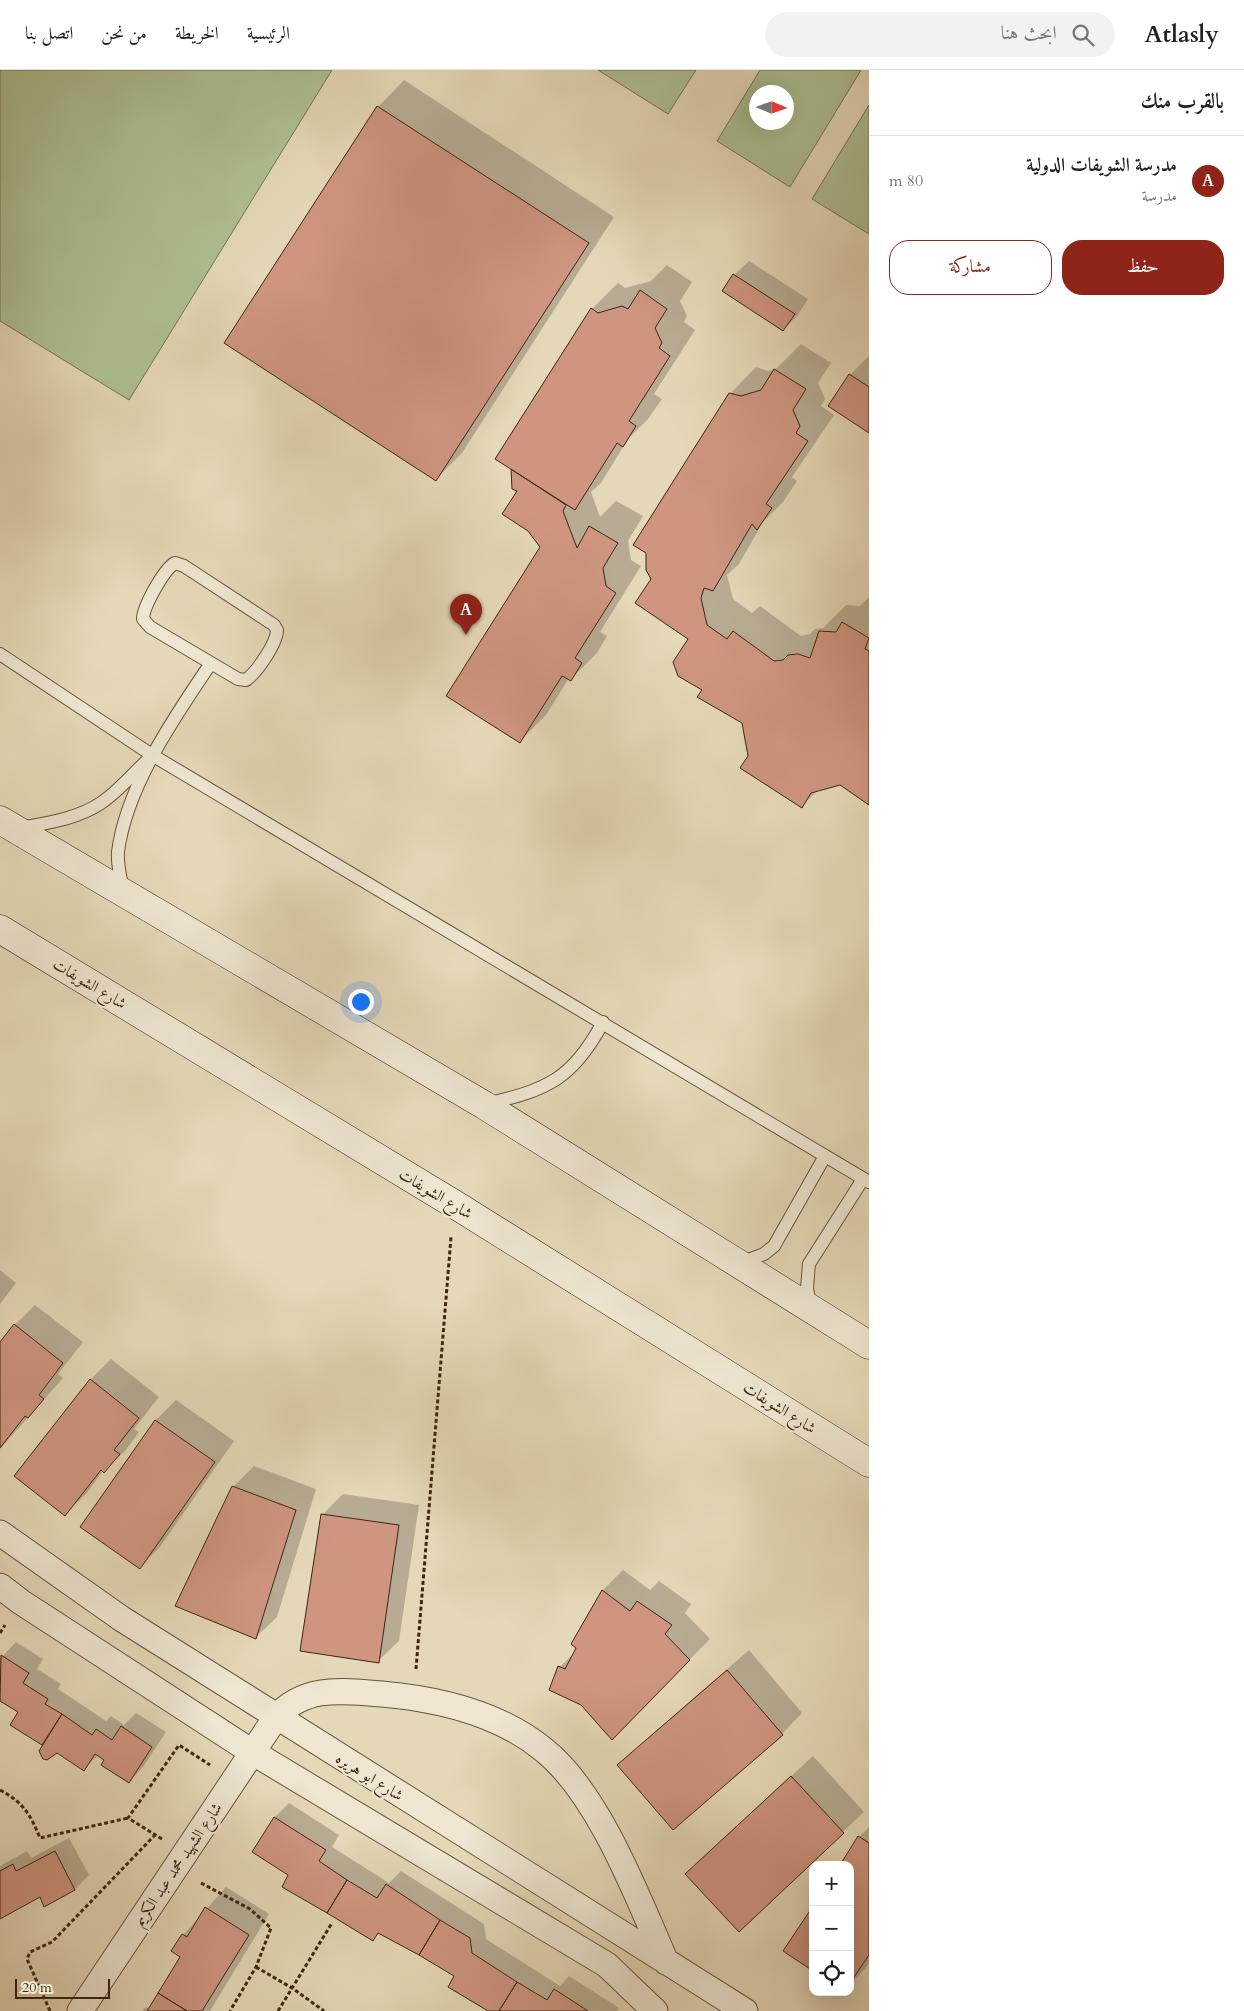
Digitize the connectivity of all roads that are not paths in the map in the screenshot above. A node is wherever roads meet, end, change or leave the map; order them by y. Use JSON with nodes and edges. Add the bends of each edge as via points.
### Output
{"nodes":[{"id":1,"x":0,"y":654,"type":"edge"},
{"id":2,"x":211,"y":663,"type":"junction"},
{"id":3,"x":152,"y":755,"type":"junction"},
{"id":4,"x":7,"y":825,"type":"edge"},
{"id":5,"x":123,"y":892,"type":"junction"},
{"id":6,"x":0,"y":929,"type":"edge"},
{"id":7,"x":603,"y":1022,"type":"junction"},
{"id":8,"x":484,"y":1105,"type":"junction"},
{"id":9,"x":825,"y":1156,"type":"junction"},
{"id":10,"x":866,"y":1180,"type":"edge"},
{"id":11,"x":738,"y":1263,"type":"junction"},
{"id":12,"x":810,"y":1308,"type":"junction"},
{"id":13,"x":869,"y":1344,"type":"edge"},
{"id":14,"x":869,"y":1463,"type":"edge"},
{"id":15,"x":0,"y":1533,"type":"edge"},
{"id":16,"x":0,"y":1586,"type":"edge"},
{"id":17,"x":276,"y":1717,"type":"junction"},
{"id":18,"x":252,"y":1752,"type":"junction"},
{"id":19,"x":666,"y":1962,"type":"junction"},
{"id":20,"x":80,"y":2011,"type":"edge"},
{"id":21,"x":654,"y":2011,"type":"edge"},
{"id":22,"x":745,"y":2011,"type":"edge"}],
"edges":[{"from":1,"to":3,"type":"lane"},
{"from":2,"to":2,"type":"lane","via":[[143,619],[146,605],[167,570],[175,563],[262,616],[277,630],[265,657],[246,680],[238,679]]},
{"from":2,"to":3,"type":"lane"},
{"from":3,"to":4,"type":"lane","via":[[111,794],[87,811],[52,822]]},
{"from":3,"to":5,"type":"lane","via":[[127,816],[120,846],[118,868]]},
{"from":3,"to":7,"type":"lane"},
{"from":4,"to":5,"type":"main road"},
{"from":5,"to":8,"type":"main road"},
{"from":6,"to":14,"type":"main road","name":"شارع الشويفات","via":[[454,1204]]},
{"from":7,"to":8,"type":"lane","via":[[578,1062],[563,1075],[528,1094]]},
{"from":7,"to":9,"type":"lane"},
{"from":8,"to":11,"type":"main road"},
{"from":9,"to":10,"type":"lane"},
{"from":9,"to":11,"type":"lane","via":[[774,1246],[764,1254]]},
{"from":10,"to":12,"type":"lane","via":[[809,1264],[807,1288]]},
{"from":11,"to":12,"type":"main road"},
{"from":12,"to":13,"type":"main road"},
{"from":15,"to":17,"type":"street","name":"شارع ابو هريره","via":[[122,1619]]},
{"from":16,"to":18,"type":"street"},
{"from":17,"to":18,"type":"street","name":"شارع الشهيد محمد عبد الكريم"},
{"from":17,"to":19,"type":"street","name":"شارع ابو هريره"},
{"from":17,"to":19,"type":"street","name":"شارع الشهيد محمد عبد الكريم","via":[[305,1696],[357,1692],[414,1697],[468,1710],[512,1728],[545,1751],[571,1778],[596,1815],[626,1871]]},
{"from":18,"to":20,"type":"street","name":"شارع الشهيد محمد عبد الكريم"},
{"from":18,"to":21,"type":"street","via":[[607,1965]]},
{"from":19,"to":22,"type":"street","name":"شارع ابو هريره"}]}
